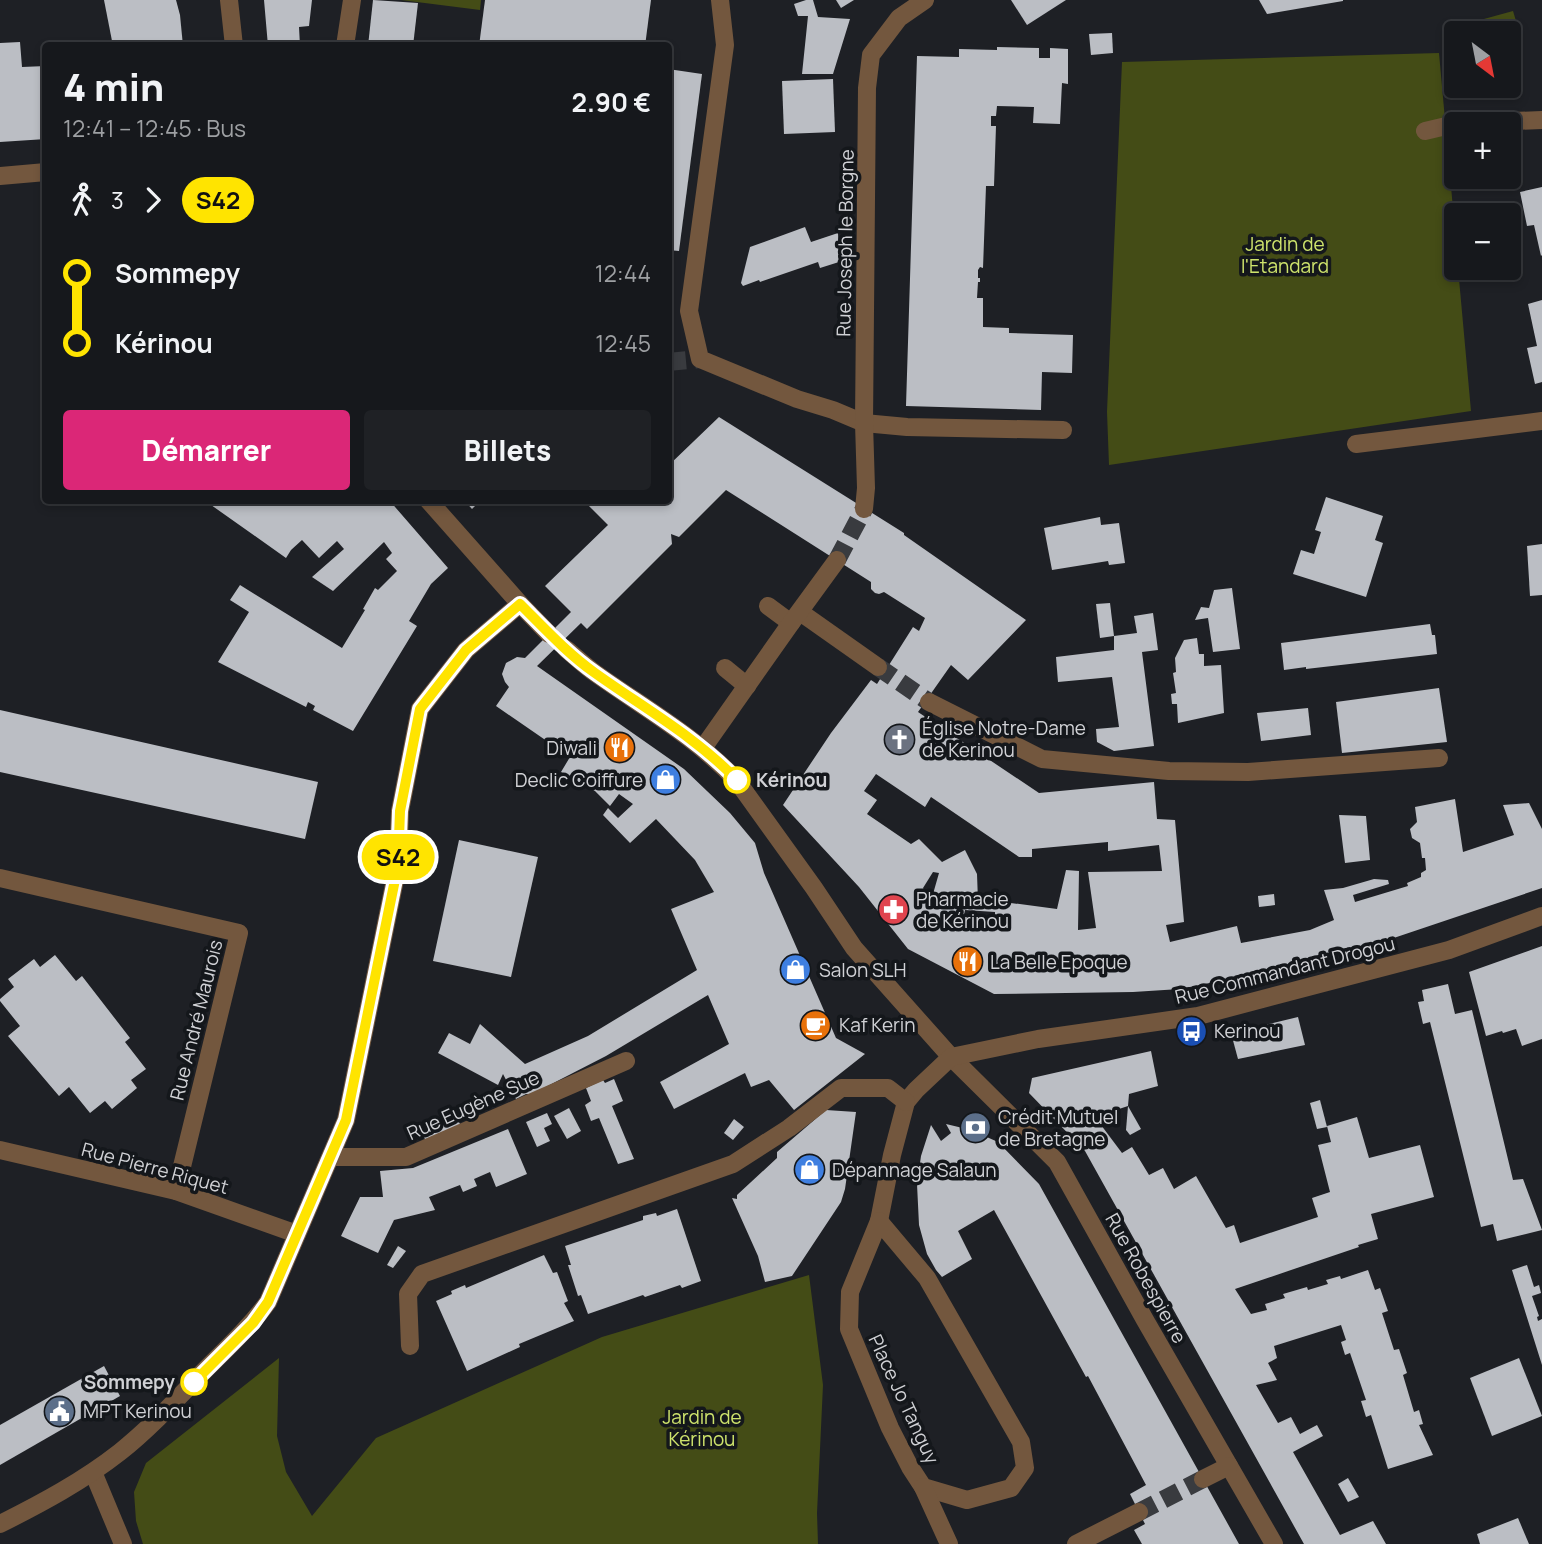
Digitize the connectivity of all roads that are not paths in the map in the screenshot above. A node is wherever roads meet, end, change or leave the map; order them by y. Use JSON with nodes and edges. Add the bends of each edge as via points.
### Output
{"nodes":[{"id":1,"x":229,"y":0,"type":"edge"},
{"id":2,"x":352,"y":0,"type":"edge"},
{"id":3,"x":720,"y":0,"type":"edge"},
{"id":4,"x":925,"y":0,"type":"edge"},
{"id":5,"x":234,"y":42,"type":"edge"},
{"id":6,"x":346,"y":42,"type":"edge"},
{"id":7,"x":1542,"y":120,"type":"edge"},
{"id":8,"x":1425,"y":131,"type":"dead end"},
{"id":9,"x":42,"y":172,"type":"edge"},
{"id":10,"x":0,"y":176,"type":"edge"},
{"id":11,"x":1542,"y":421,"type":"edge"},
{"id":12,"x":864,"y":423,"type":"junction"},
{"id":13,"x":1063,"y":429,"type":"dead end"},
{"id":14,"x":1356,"y":444,"type":"dead end"},
{"id":15,"x":432,"y":504,"type":"edge"},
{"id":16,"x":864,"y":509,"type":"tunnel mouth"},
{"id":17,"x":837,"y":560,"type":"tunnel mouth"},
{"id":18,"x":520,"y":604,"type":"junction"},
{"id":19,"x":768,"y":606,"type":"dead end"},
{"id":20,"x":795,"y":618,"type":"junction"},
{"id":21,"x":550,"y":634,"type":"dead end"},
{"id":22,"x":566,"y":649,"type":"dead end"},
{"id":23,"x":877,"y":667,"type":"tunnel mouth"},
{"id":24,"x":725,"y":668,"type":"dead end"},
{"id":25,"x":747,"y":686,"type":"junction"},
{"id":26,"x":929,"y":702,"type":"tunnel mouth"},
{"id":27,"x":703,"y":748,"type":"junction"},
{"id":28,"x":1439,"y":758,"type":"dead end"},
{"id":29,"x":0,"y":878,"type":"edge"},
{"id":30,"x":1542,"y":916,"type":"edge"},
{"id":31,"x":951,"y":1057,"type":"junction"},
{"id":32,"x":626,"y":1061,"type":"dead end"},
{"id":33,"x":906,"y":1102,"type":"junction"},
{"id":34,"x":0,"y":1150,"type":"edge"},
{"id":35,"x":331,"y":1157,"type":"junction"},
{"id":36,"x":176,"y":1191,"type":"junction"},
{"id":37,"x":879,"y":1222,"type":"junction"},
{"id":38,"x":297,"y":1234,"type":"junction"},
{"id":39,"x":410,"y":1346,"type":"dead end"},
{"id":40,"x":1229,"y":1466,"type":"junction"},
{"id":41,"x":93,"y":1472,"type":"junction"},
{"id":42,"x":1203,"y":1479,"type":"tunnel mouth"},
{"id":43,"x":923,"y":1488,"type":"junction"},
{"id":44,"x":1139,"y":1512,"type":"tunnel mouth"},
{"id":45,"x":0,"y":1524,"type":"edge"},
{"id":46,"x":123,"y":1544,"type":"edge"},
{"id":47,"x":949,"y":1544,"type":"edge"},
{"id":48,"x":1076,"y":1544,"type":"edge"},
{"id":49,"x":1274,"y":1544,"type":"edge"}],
"edges":[{"from":1,"to":5,"type":"street"},
{"from":2,"to":6,"type":"street"},
{"from":3,"to":12,"type":"street","via":[[725,45],[689,311],[700,359]]},
{"from":4,"to":12,"type":"street","name":"Rue Joseph le Borgne","via":[[899,18],[871,55]]},
{"from":7,"to":8,"type":"street","via":[[1459,123]]},
{"from":9,"to":10,"type":"street"},
{"from":11,"to":14,"type":"street"},
{"from":12,"to":13,"type":"street"},
{"from":12,"to":16,"type":"street","name":"Rue Joseph le Borgne"},
{"from":15,"to":18,"type":"street"},
{"from":17,"to":20,"type":"street"},
{"from":18,"to":21,"type":"street"},
{"from":18,"to":35,"type":"street","via":[[466,650],[420,709],[400,811],[398,865],[346,1120]]},
{"from":19,"to":20,"type":"street"},
{"from":20,"to":23,"type":"street"},
{"from":20,"to":25,"type":"street"},
{"from":22,"to":27,"type":"street","name":"Rue Robespierre"},
{"from":24,"to":25,"type":"street"},
{"from":25,"to":27,"type":"street"},
{"from":26,"to":28,"type":"street","via":[[1042,759],[1169,771],[1248,772]]},
{"from":27,"to":31,"type":"street","name":"Rue Robespierre","via":[[737,780],[854,948]]},
{"from":29,"to":36,"type":"street","name":"Rue André Maurois","via":[[239,933]]},
{"from":30,"to":31,"type":"street","name":"Rue Commandant Drogou","via":[[1449,950],[1198,1016],[1038,1039]]},
{"from":31,"to":33,"type":"street","name":"Place Jo Tanguy"},
{"from":31,"to":40,"type":"street","name":"Rue Robespierre","via":[[1058,1162]]},
{"from":32,"to":35,"type":"street","name":"Rue Eugène Sue","via":[[406,1157]]},
{"from":33,"to":37,"type":"street","name":"Place Jo Tanguy"},
{"from":33,"to":39,"type":"street","via":[[888,1088],[841,1088],[733,1164],[422,1274],[408,1294]]},
{"from":34,"to":36,"type":"street","name":"Rue Pierre Riquet"},
{"from":35,"to":38,"type":"street"},
{"from":36,"to":38,"type":"street","name":"Rue Pierre Riquet"},
{"from":37,"to":43,"type":"street","name":"Place Jo Tanguy","via":[[850,1292],[849,1329],[890,1428]]},
{"from":37,"to":43,"type":"street","name":"Place Jo Tanguy","via":[[927,1278],[1021,1442],[1025,1468],[1011,1488],[967,1500]]},
{"from":38,"to":41,"type":"street","via":[[268,1302],[253,1323],[123,1450]]},
{"from":40,"to":42,"type":"street"},
{"from":40,"to":49,"type":"street","name":"Rue Robespierre"},
{"from":41,"to":45,"type":"street"},
{"from":41,"to":46,"type":"street"},
{"from":43,"to":47,"type":"street"},
{"from":44,"to":48,"type":"street"}]}
